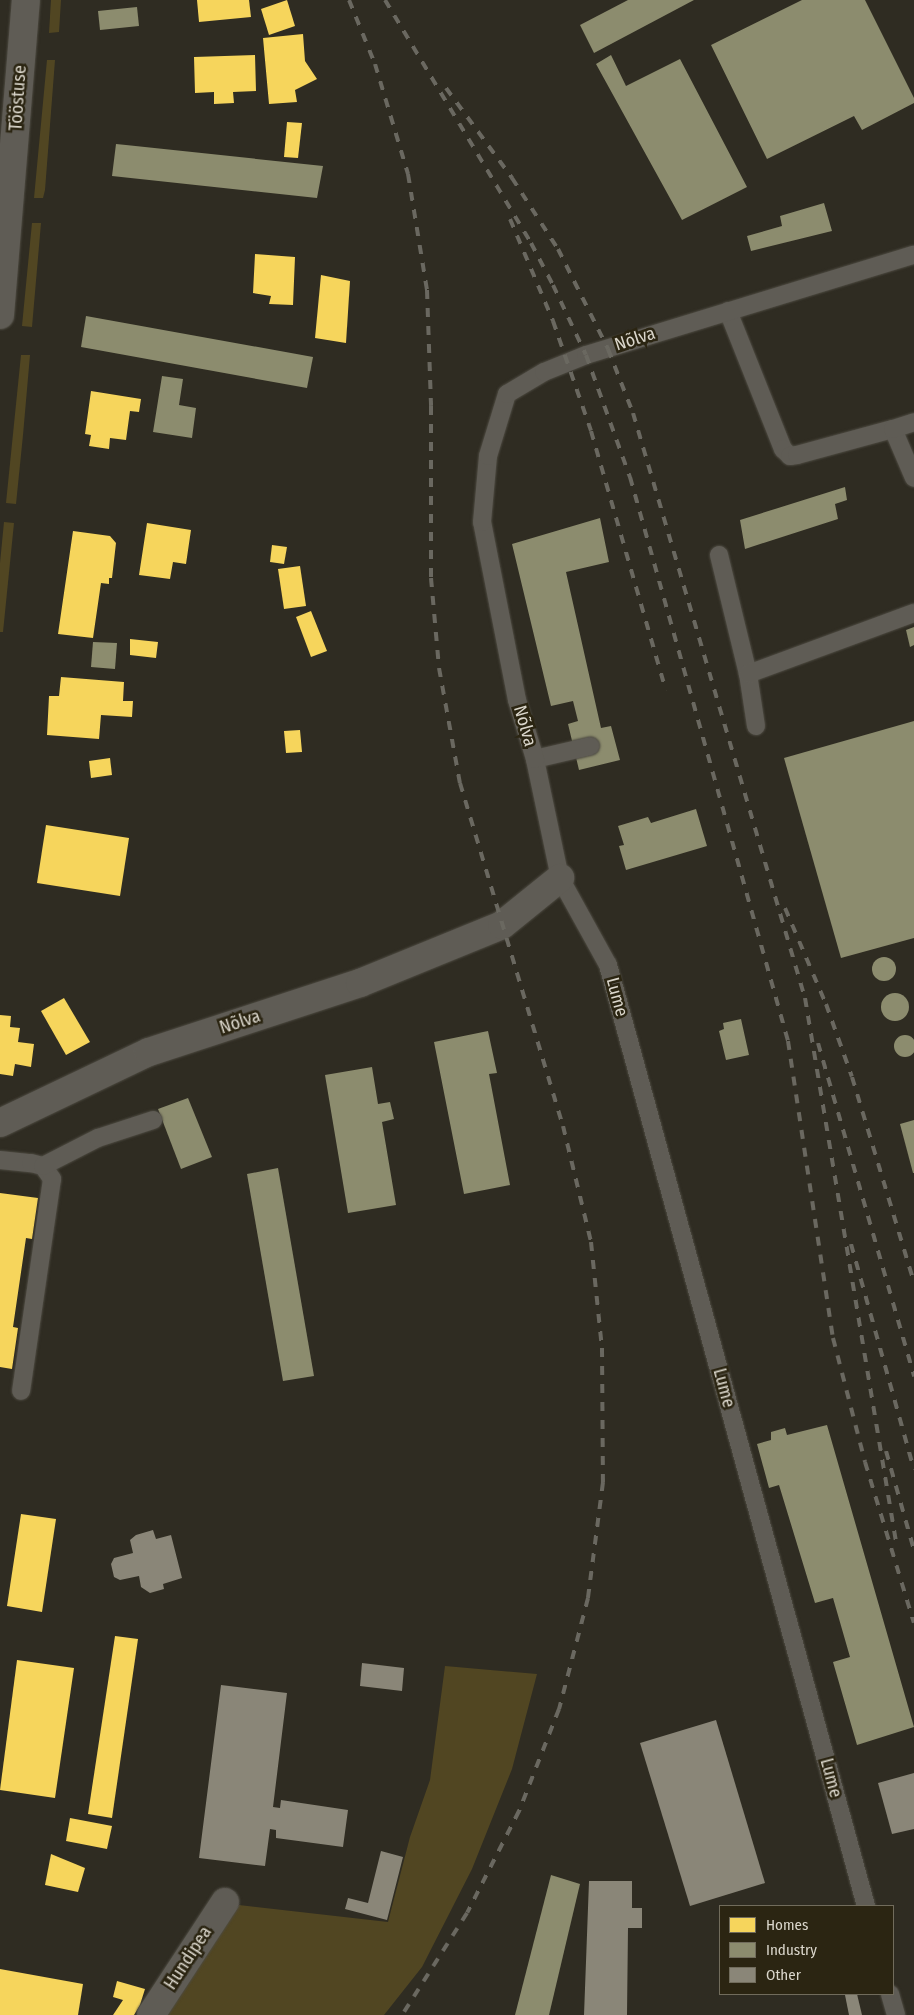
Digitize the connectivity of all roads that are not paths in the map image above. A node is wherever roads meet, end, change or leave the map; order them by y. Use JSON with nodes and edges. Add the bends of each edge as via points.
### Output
{"nodes":[{"id":1,"x":26,"y":0,"type":"edge"},
{"id":2,"x":914,"y":255,"type":"edge"},
{"id":3,"x":728,"y":311,"type":"junction"},
{"id":4,"x":0,"y":315,"type":"edge"},
{"id":5,"x":914,"y":422,"type":"edge"},
{"id":6,"x":894,"y":429,"type":"junction"},
{"id":7,"x":914,"y":478,"type":"edge"},
{"id":8,"x":719,"y":555,"type":"dead end"},
{"id":9,"x":914,"y":613,"type":"edge"},
{"id":10,"x":748,"y":674,"type":"junction"},
{"id":11,"x":756,"y":726,"type":"dead end"},
{"id":12,"x":591,"y":746,"type":"dead end"},
{"id":13,"x":534,"y":759,"type":"junction"},
{"id":14,"x":560,"y":878,"type":"junction"},
{"id":15,"x":153,"y":1120,"type":"dead end"},
{"id":16,"x":0,"y":1123,"type":"edge"},
{"id":17,"x":0,"y":1160,"type":"edge"},
{"id":18,"x":44,"y":1166,"type":"junction"},
{"id":19,"x":21,"y":1391,"type":"dead end"},
{"id":20,"x":224,"y":1902,"type":"dead end"},
{"id":21,"x":866,"y":1905,"type":"edge"},
{"id":22,"x":890,"y":1995,"type":"edge"},
{"id":23,"x":151,"y":2015,"type":"edge"},
{"id":24,"x":896,"y":2015,"type":"edge"}],
"edges":[{"from":1,"to":4,"type":"street","name":"Tööstuse"},
{"from":2,"to":3,"type":"lane","name":"Nõlva"},
{"from":3,"to":6,"type":"lane","via":[[772,426],[783,450],[790,456]]},
{"from":3,"to":13,"type":"lane","name":"Nõlva","via":[[586,355],[544,372],[507,394],[488,456],[482,522],[517,700]]},
{"from":5,"to":6,"type":"lane"},
{"from":6,"to":7,"type":"lane"},
{"from":8,"to":10,"type":"lane"},
{"from":9,"to":10,"type":"lane"},
{"from":10,"to":11,"type":"lane"},
{"from":12,"to":13,"type":"lane"},
{"from":13,"to":14,"type":"lane","name":"Nõlva"},
{"from":14,"to":16,"type":"street","name":"Nõlva","via":[[502,925],[360,983],[149,1052]]},
{"from":14,"to":21,"type":"lane","name":"Lume","via":[[608,965]]},
{"from":15,"to":18,"type":"lane","via":[[98,1138]]},
{"from":17,"to":18,"type":"lane"},
{"from":18,"to":19,"type":"lane","via":[[52,1179]]},
{"from":20,"to":23,"type":"street","name":"Hundipea"},
{"from":22,"to":24,"type":"lane"}]}
